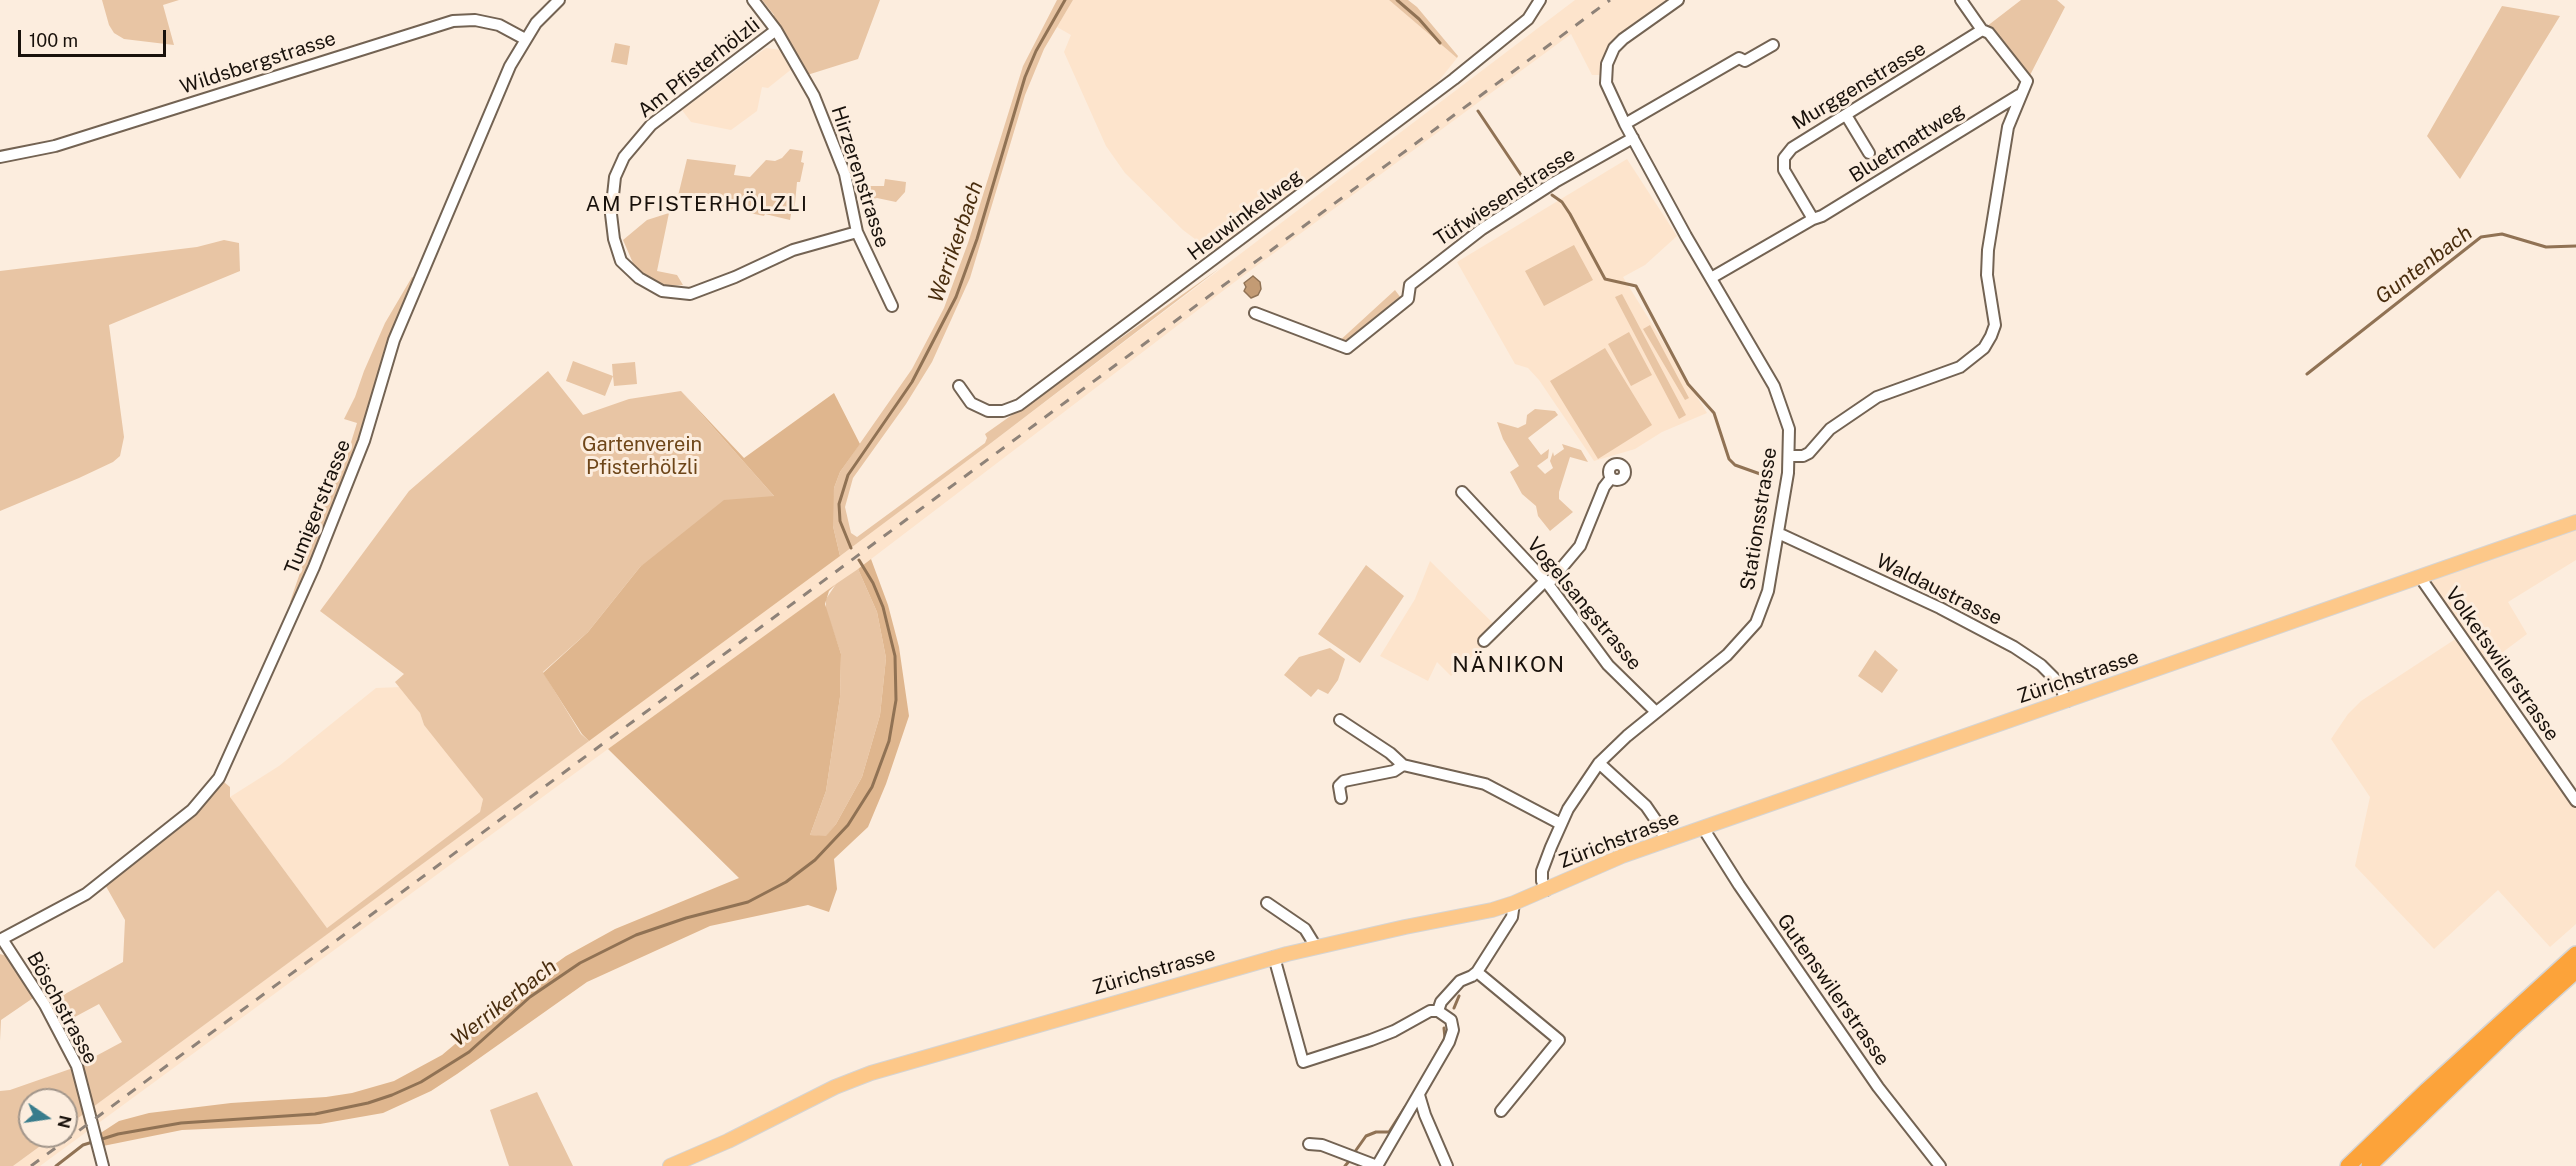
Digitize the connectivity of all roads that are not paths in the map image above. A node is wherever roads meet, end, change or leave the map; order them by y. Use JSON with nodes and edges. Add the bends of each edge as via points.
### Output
{"nodes":[{"id":1,"x":559,"y":0,"type":"edge"},
{"id":2,"x":753,"y":0,"type":"edge"},
{"id":3,"x":1540,"y":0,"type":"edge"},
{"id":4,"x":1678,"y":0,"type":"edge"},
{"id":5,"x":1689,"y":0,"type":"edge"},
{"id":6,"x":1961,"y":0,"type":"edge"},
{"id":7,"x":776,"y":30,"type":"junction"},
{"id":8,"x":1982,"y":30,"type":"junction"},
{"id":9,"x":1634,"y":31,"type":"junction"},
{"id":10,"x":525,"y":39,"type":"junction"},
{"id":11,"x":1773,"y":45,"type":"dead end"},
{"id":12,"x":2019,"y":95,"type":"junction"},
{"id":13,"x":1846,"y":115,"type":"junction"},
{"id":14,"x":1625,"y":124,"type":"junction"},
{"id":15,"x":1633,"y":138,"type":"junction"},
{"id":16,"x":1869,"y":153,"type":"dead end"},
{"id":17,"x":0,"y":157,"type":"edge"},
{"id":18,"x":1813,"y":219,"type":"junction"},
{"id":19,"x":857,"y":232,"type":"junction"},
{"id":20,"x":1711,"y":278,"type":"junction"},
{"id":21,"x":892,"y":306,"type":"dead end"},
{"id":22,"x":1255,"y":313,"type":"dead end"},
{"id":23,"x":959,"y":386,"type":"dead end"},
{"id":24,"x":1790,"y":456,"type":"junction"},
{"id":25,"x":1611,"y":478,"type":"dead end"},
{"id":26,"x":1462,"y":492,"type":"dead end"},
{"id":27,"x":2576,"y":522,"type":"edge"},
{"id":28,"x":1778,"y":533,"type":"junction"},
{"id":29,"x":2420,"y":577,"type":"junction"},
{"id":30,"x":1547,"y":583,"type":"junction"},
{"id":31,"x":1484,"y":641,"type":"dead end"},
{"id":32,"x":2067,"y":701,"type":"junction"},
{"id":33,"x":1656,"y":711,"type":"junction"},
{"id":34,"x":1340,"y":720,"type":"dead end"},
{"id":35,"x":1599,"y":763,"type":"junction"},
{"id":36,"x":1403,"y":765,"type":"junction"},
{"id":37,"x":1341,"y":798,"type":"dead end"},
{"id":38,"x":2576,"y":801,"type":"edge"},
{"id":39,"x":1561,"y":824,"type":"junction"},
{"id":40,"x":1703,"y":828,"type":"junction"},
{"id":41,"x":1666,"y":841,"type":"junction"},
{"id":42,"x":1546,"y":890,"type":"junction"},
{"id":43,"x":1267,"y":903,"type":"dead end"},
{"id":44,"x":1514,"y":903,"type":"junction"},
{"id":45,"x":1,"y":940,"type":"edge"},
{"id":46,"x":1316,"y":947,"type":"junction"},
{"id":47,"x":2576,"y":954,"type":"edge"},
{"id":48,"x":1274,"y":957,"type":"junction"},
{"id":49,"x":2576,"y":971,"type":"edge"},
{"id":50,"x":1477,"y":972,"type":"junction"},
{"id":51,"x":1438,"y":1011,"type":"junction"},
{"id":52,"x":1419,"y":1095,"type":"junction"},
{"id":53,"x":1501,"y":1111,"type":"dead end"},
{"id":54,"x":1308,"y":1144,"type":"dead end"},
{"id":55,"x":103,"y":1166,"type":"edge"},
{"id":56,"x":670,"y":1166,"type":"edge"},
{"id":57,"x":1377,"y":1166,"type":"edge"},
{"id":58,"x":1447,"y":1166,"type":"edge"},
{"id":59,"x":1940,"y":1166,"type":"edge"},
{"id":60,"x":2348,"y":1166,"type":"edge"},
{"id":61,"x":2369,"y":1166,"type":"edge"}],
"edges":[{"from":1,"to":10,"type":"street","name":"Tumigerstrasse"},
{"from":2,"to":7,"type":"street","name":"Hirzerenstrasse"},
{"from":3,"to":23,"type":"street","name":"Heuwinkelweg","via":[[1528,19],[1454,80],[1019,405],[1004,411],[988,411],[971,403]]},
{"from":4,"to":9,"type":"street"},
{"from":5,"to":9,"type":"street","via":[[1654,26],[1640,33]]},
{"from":6,"to":8,"type":"street"},
{"from":7,"to":19,"type":"street","name":"Hirzerenstrasse","via":[[804,76],[827,127],[844,174]]},
{"from":7,"to":19,"type":"street","name":"Am Pfisterhölzli","via":[[651,125],[624,157],[615,177],[611,214],[621,261],[639,278],[662,291],[690,294],[793,250]]},
{"from":8,"to":12,"type":"street","via":[[1989,33],[2027,81]]},
{"from":8,"to":13,"type":"street","name":"Murggenstrasse"},
{"from":9,"to":14,"type":"street","name":"Stationsstrasse","via":[[1614,48],[1607,64],[1609,92]]},
{"from":10,"to":17,"type":"street","name":"Wildsbergstrasse","via":[[499,25],[453,21],[56,146]]},
{"from":10,"to":45,"type":"street","name":"Tumigerstrasse","via":[[394,340],[364,441],[314,567],[219,778],[192,810],[86,894]]},
{"from":11,"to":14,"type":"street","via":[[1745,61],[1739,58]]},
{"from":12,"to":18,"type":"street","name":"Bluetmattweg"},
{"from":12,"to":24,"type":"street","via":[[2008,127],[1988,250],[1987,274],[1995,325],[1992,336],[1984,348],[1960,367],[1877,397],[1830,429],[1809,453]]},
{"from":13,"to":16,"type":"street"},
{"from":13,"to":18,"type":"street","name":"Murggenstrasse","via":[[1792,148],[1784,158],[1784,170]]},
{"from":14,"to":15,"type":"street","name":"Stationsstrasse"},
{"from":15,"to":20,"type":"street","name":"Stationsstrasse"},
{"from":15,"to":22,"type":"street","name":"Tüfwiesenstrasse","via":[[1482,229],[1410,285],[1408,299],[1347,348]]},
{"from":18,"to":20,"type":"street","name":"Bluetmattweg"},
{"from":19,"to":21,"type":"street","name":"Hirzerenstrasse"},
{"from":20,"to":24,"type":"street","name":"Stationsstrasse","via":[[1774,386],[1789,429]]},
{"from":24,"to":28,"type":"street","name":"Stationsstrasse"},
{"from":25,"to":30,"type":"street","via":[[1580,546]]},
{"from":26,"to":30,"type":"street","name":"Vogelsangstrasse"},
{"from":27,"to":29,"type":"main road","name":"Zürichstrasse"},
{"from":28,"to":32,"type":"street","name":"Waldaustrasse","via":[[2014,647],[2042,665],[2057,681]]},
{"from":28,"to":33,"type":"street","name":"Stationsstrasse","via":[[1768,591],[1756,623],[1727,655]]},
{"from":29,"to":32,"type":"main road","name":"Zürichstrasse"},
{"from":29,"to":38,"type":"street","name":"Volketswilerstrasse"},
{"from":30,"to":31,"type":"street"},
{"from":30,"to":33,"type":"street","name":"Vogelsangstrasse","via":[[1601,657]]},
{"from":32,"to":40,"type":"main road","name":"Zürichstrasse"},
{"from":33,"to":35,"type":"street","name":"Stationsstrasse"},
{"from":34,"to":36,"type":"street"},
{"from":35,"to":39,"type":"street","name":"Stationsstrasse"},
{"from":35,"to":41,"type":"street","via":[[1646,806]]},
{"from":36,"to":37,"type":"street","via":[[1394,771],[1344,781],[1339,786]]},
{"from":36,"to":39,"type":"street","via":[[1485,784]]},
{"from":39,"to":42,"type":"street","name":"Stationsstrasse","via":[[1542,871]]},
{"from":40,"to":41,"type":"main road","name":"Zürichstrasse"},
{"from":40,"to":59,"type":"street","name":"Gutenswilerstrasse","via":[[1878,1087]]},
{"from":41,"to":42,"type":"main road","name":"Zürichstrasse"},
{"from":42,"to":44,"type":"main road","name":"Zürichstrasse"},
{"from":43,"to":46,"type":"street","via":[[1305,928]]},
{"from":44,"to":46,"type":"main road","name":"Zürichstrasse"},
{"from":44,"to":50,"type":"street","via":[[1512,917]]},
{"from":45,"to":55,"type":"street","name":"Böschstrasse","via":[[45,1005],[77,1066]]},
{"from":46,"to":48,"type":"main road","name":"Zürichstrasse"},
{"from":47,"to":60,"type":"highway"},
{"from":48,"to":51,"type":"street","via":[[1303,1062],[1371,1040],[1430,1011]]},
{"from":48,"to":56,"type":"main road","name":"Zürichstrasse","via":[[871,1073]]},
{"from":49,"to":61,"type":"highway"},
{"from":50,"to":51,"type":"street","via":[[1460,981]]},
{"from":50,"to":53,"type":"street","via":[[1559,1040]]},
{"from":51,"to":52,"type":"street","via":[[1451,1020],[1453,1030]]},
{"from":52,"to":57,"type":"street"},
{"from":52,"to":58,"type":"street"},
{"from":54,"to":57,"type":"street","via":[[1322,1145]]}]}
